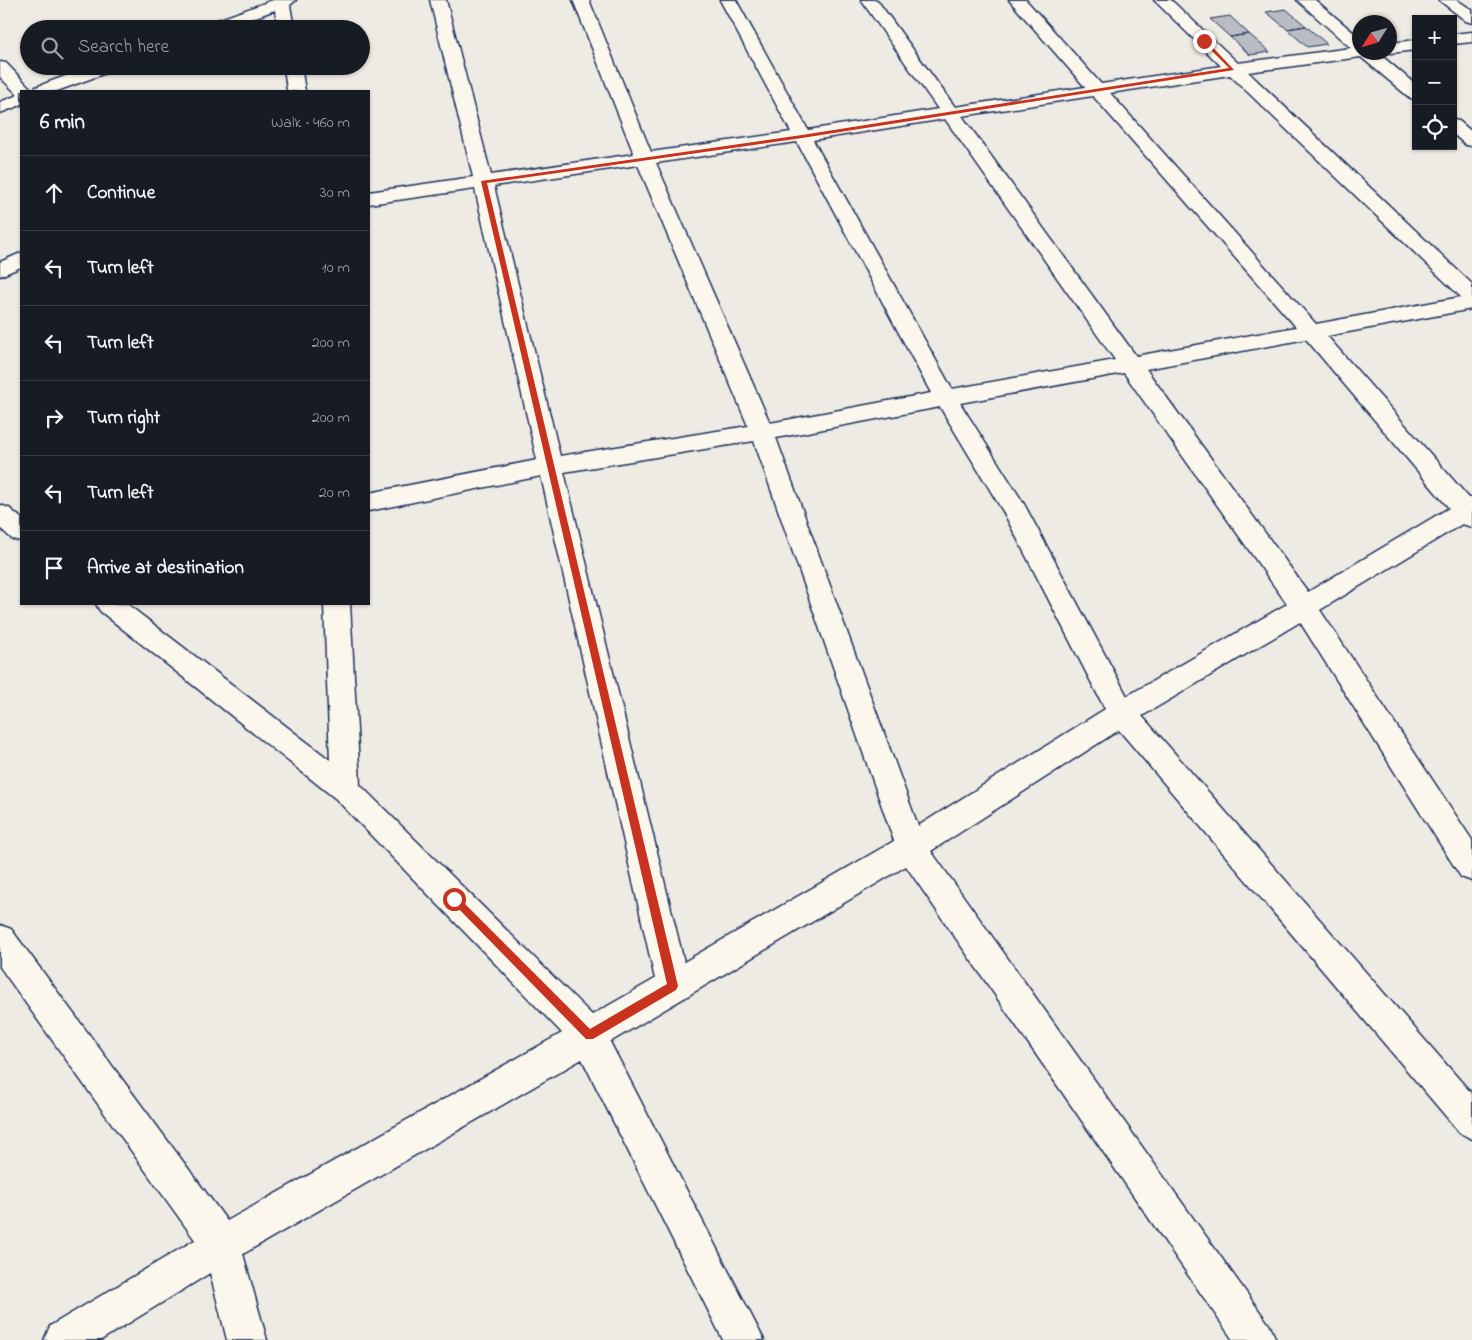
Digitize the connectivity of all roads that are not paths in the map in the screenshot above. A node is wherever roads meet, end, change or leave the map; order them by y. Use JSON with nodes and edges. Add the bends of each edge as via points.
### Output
{"nodes":[{"id":1,"x":284,"y":0,"type":"edge"},
{"id":2,"x":438,"y":0,"type":"edge"},
{"id":3,"x":580,"y":0,"type":"edge"},
{"id":4,"x":728,"y":0,"type":"edge"},
{"id":5,"x":869,"y":0,"type":"edge"},
{"id":6,"x":1017,"y":0,"type":"edge"},
{"id":7,"x":1162,"y":0,"type":"edge"},
{"id":8,"x":1304,"y":0,"type":"edge"},
{"id":9,"x":1447,"y":0,"type":"edge"},
{"id":10,"x":1472,"y":18,"type":"edge"},
{"id":11,"x":231,"y":20,"type":"edge"},
{"id":12,"x":285,"y":20,"type":"edge"},
{"id":13,"x":1472,"y":37,"type":"edge"},
{"id":14,"x":1457,"y":39,"type":"edge"},
{"id":15,"x":1352,"y":40,"type":"edge"},
{"id":16,"x":1412,"y":45,"type":"edge"},
{"id":17,"x":1397,"y":47,"type":"edge"},
{"id":18,"x":1352,"y":53,"type":"edge"},
{"id":19,"x":1376,"y":60,"type":"edge"},
{"id":20,"x":0,"y":67,"type":"edge"},
{"id":21,"x":1233,"y":69,"type":"junction"},
{"id":22,"x":84,"y":75,"type":"edge"},
{"id":23,"x":293,"y":75,"type":"edge"},
{"id":24,"x":1098,"y":89,"type":"junction"},
{"id":25,"x":23,"y":90,"type":"edge"},
{"id":26,"x":45,"y":90,"type":"edge"},
{"id":27,"x":296,"y":90,"type":"edge"},
{"id":28,"x":1412,"y":91,"type":"edge"},
{"id":29,"x":20,"y":99,"type":"edge"},
{"id":30,"x":0,"y":108,"type":"edge"},
{"id":31,"x":951,"y":112,"type":"junction"},
{"id":32,"x":1457,"y":128,"type":"edge"},
{"id":33,"x":802,"y":136,"type":"junction"},
{"id":34,"x":1472,"y":141,"type":"edge"},
{"id":35,"x":644,"y":159,"type":"junction"},
{"id":36,"x":484,"y":181,"type":"junction"},
{"id":37,"x":370,"y":198,"type":"edge"},
{"id":38,"x":20,"y":260,"type":"edge"},
{"id":39,"x":0,"y":270,"type":"edge"},
{"id":40,"x":1472,"y":296,"type":"edge"},
{"id":41,"x":1472,"y":302,"type":"edge"},
{"id":42,"x":1311,"y":331,"type":"junction"},
{"id":43,"x":1131,"y":364,"type":"junction"},
{"id":44,"x":946,"y":399,"type":"junction"},
{"id":45,"x":762,"y":432,"type":"junction"},
{"id":46,"x":550,"y":466,"type":"junction"},
{"id":47,"x":370,"y":502,"type":"edge"},
{"id":48,"x":1470,"y":511,"type":"edge"},
{"id":49,"x":110,"y":605,"type":"edge"},
{"id":50,"x":337,"y":605,"type":"edge"},
{"id":51,"x":1304,"y":608,"type":"junction"},
{"id":52,"x":1122,"y":713,"type":"junction"},
{"id":53,"x":346,"y":790,"type":"junction"},
{"id":54,"x":911,"y":847,"type":"junction"},
{"id":55,"x":1472,"y":867,"type":"edge"},
{"id":56,"x":0,"y":940,"type":"edge"},
{"id":57,"x":673,"y":986,"type":"junction"},
{"id":58,"x":589,"y":1036,"type":"junction"},
{"id":59,"x":1472,"y":1121,"type":"edge"},
{"id":60,"x":222,"y":1245,"type":"junction"},
{"id":61,"x":64,"y":1340,"type":"edge"},
{"id":62,"x":247,"y":1340,"type":"edge"},
{"id":63,"x":744,"y":1340,"type":"edge"},
{"id":64,"x":1256,"y":1340,"type":"edge"}],
"edges":[{"from":1,"to":11,"type":"street"},
{"from":1,"to":12,"type":"street"},
{"from":2,"to":36,"type":"street"},
{"from":3,"to":35,"type":"street"},
{"from":4,"to":33,"type":"street"},
{"from":5,"to":31,"type":"street"},
{"from":6,"to":24,"type":"street"},
{"from":7,"to":21,"type":"street"},
{"from":8,"to":15,"type":"street"},
{"from":9,"to":10,"type":"street"},
{"from":13,"to":14,"type":"street"},
{"from":16,"to":17,"type":"street"},
{"from":18,"to":21,"type":"street"},
{"from":19,"to":28,"type":"street"},
{"from":20,"to":25,"type":"street"},
{"from":21,"to":24,"type":"street"},
{"from":21,"to":40,"type":"street"},
{"from":22,"to":26,"type":"street"},
{"from":23,"to":27,"type":"street"},
{"from":24,"to":31,"type":"street"},
{"from":24,"to":42,"type":"street"},
{"from":29,"to":30,"type":"street"},
{"from":31,"to":33,"type":"street"},
{"from":31,"to":43,"type":"street"},
{"from":32,"to":34,"type":"street"},
{"from":33,"to":35,"type":"street"},
{"from":33,"to":44,"type":"street"},
{"from":35,"to":36,"type":"street"},
{"from":35,"to":45,"type":"street"},
{"from":36,"to":37,"type":"street"},
{"from":36,"to":46,"type":"street"},
{"from":38,"to":39,"type":"street"},
{"from":41,"to":42,"type":"street"},
{"from":42,"to":43,"type":"street"},
{"from":42,"to":48,"type":"street"},
{"from":43,"to":44,"type":"street"},
{"from":43,"to":51,"type":"street"},
{"from":44,"to":45,"type":"street"},
{"from":44,"to":52,"type":"street","via":[[1015,510]]},
{"from":45,"to":46,"type":"street"},
{"from":45,"to":54,"type":"street"},
{"from":46,"to":47,"type":"street"},
{"from":46,"to":57,"type":"street"},
{"from":48,"to":51,"type":"street"},
{"from":49,"to":53,"type":"street"},
{"from":50,"to":53,"type":"street"},
{"from":51,"to":52,"type":"street"},
{"from":51,"to":55,"type":"street"},
{"from":52,"to":54,"type":"street"},
{"from":52,"to":59,"type":"street"},
{"from":53,"to":58,"type":"street"},
{"from":54,"to":57,"type":"street"},
{"from":54,"to":64,"type":"street"},
{"from":56,"to":60,"type":"street"},
{"from":57,"to":58,"type":"street"},
{"from":58,"to":60,"type":"street"},
{"from":58,"to":63,"type":"street"},
{"from":60,"to":61,"type":"street"},
{"from":60,"to":62,"type":"street"}]}
